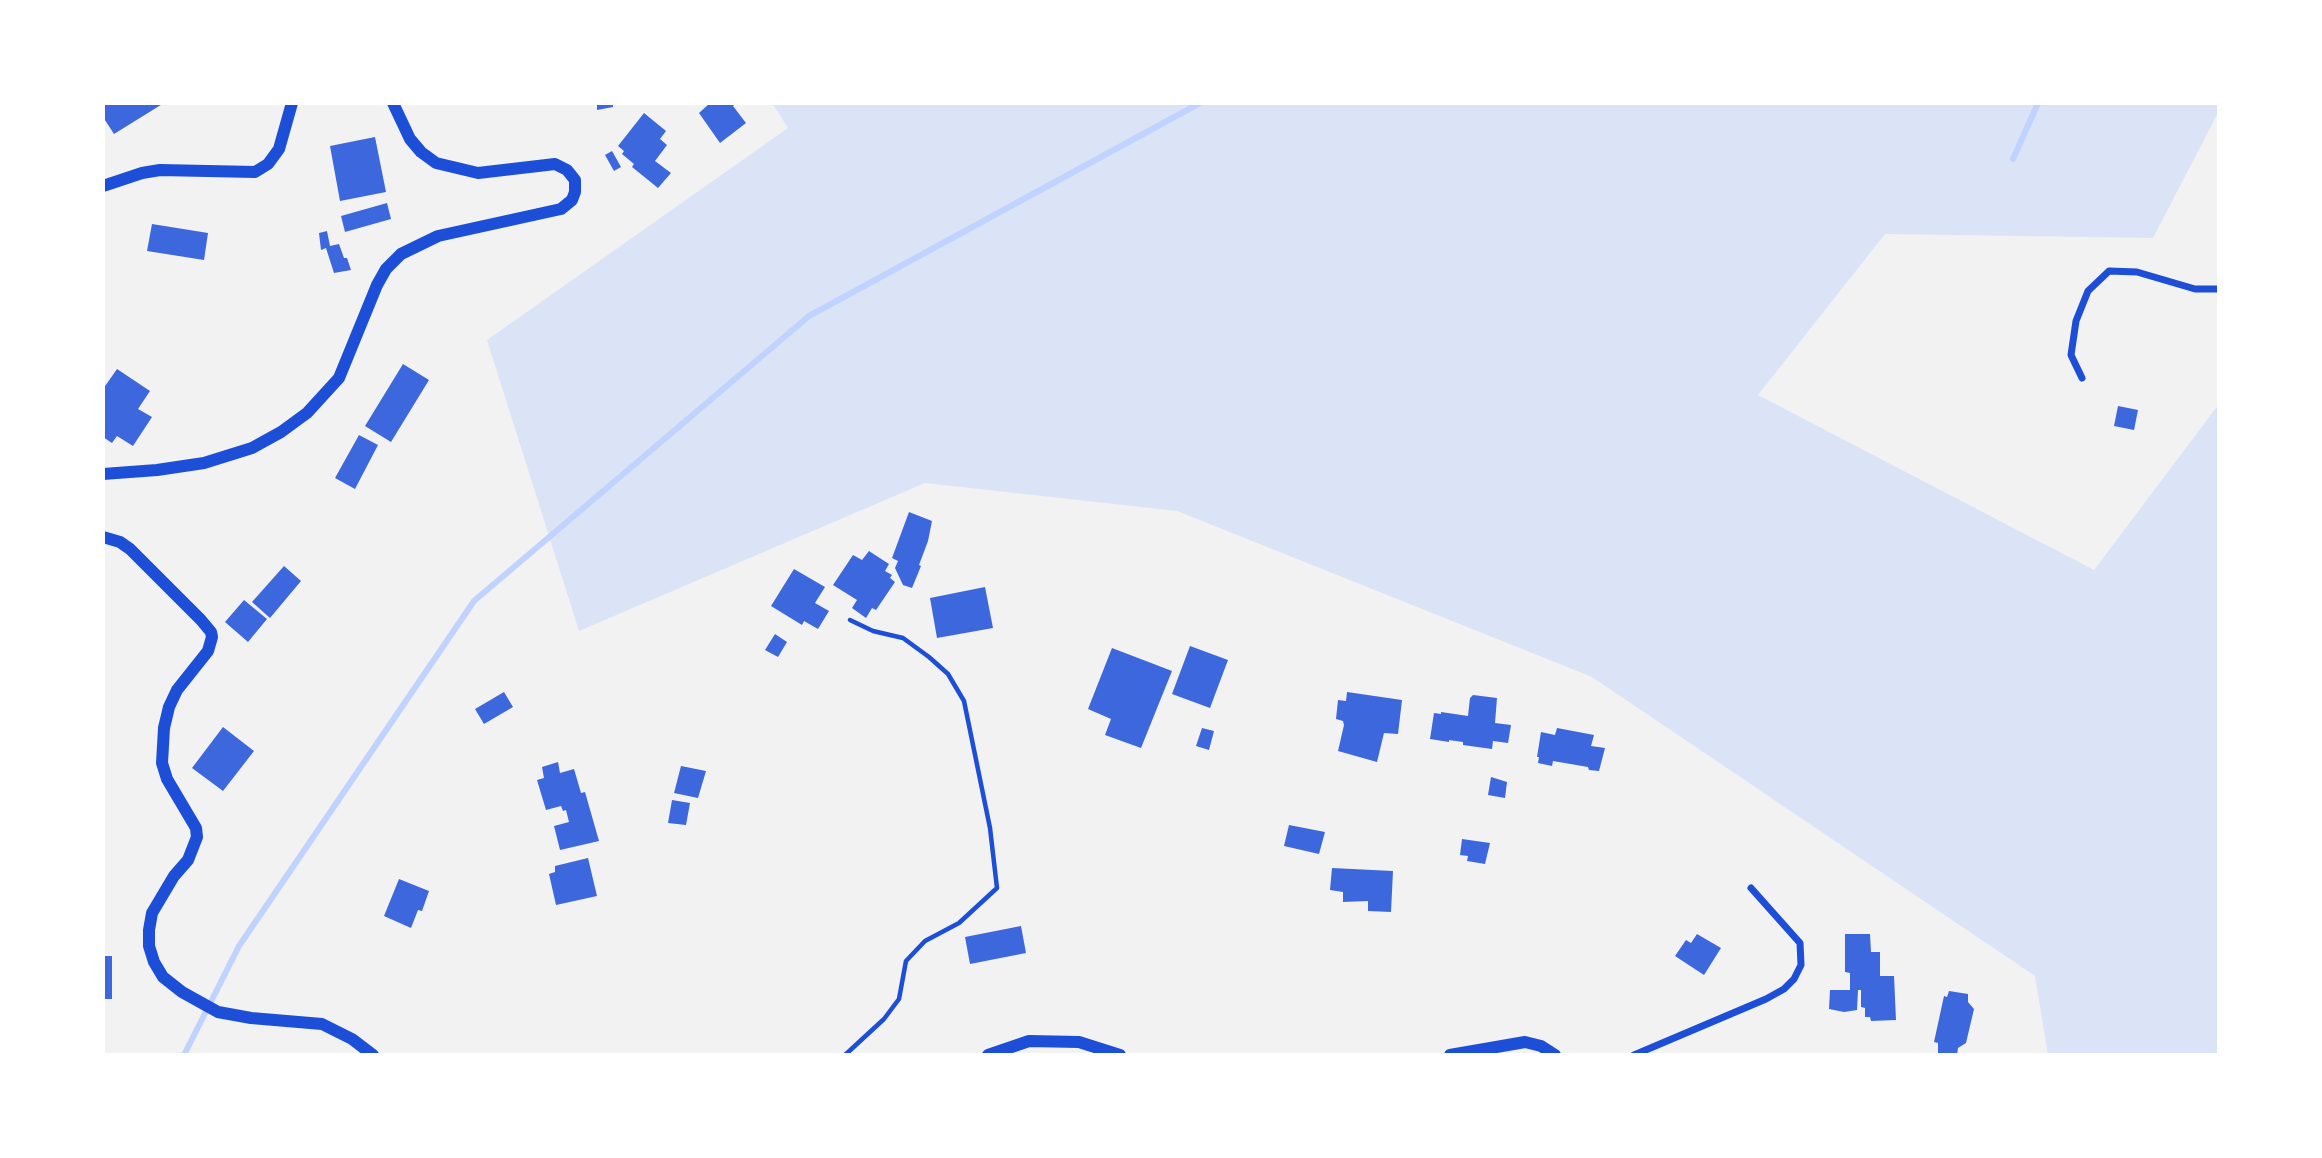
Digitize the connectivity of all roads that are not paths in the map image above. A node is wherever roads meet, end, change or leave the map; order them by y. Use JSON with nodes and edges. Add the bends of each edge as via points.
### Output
{"nodes":[{"id":1,"x":292,"y":103,"type":"edge"},
{"id":2,"x":393,"y":103,"type":"edge"},
{"id":3,"x":103,"y":186,"type":"edge"},
{"id":4,"x":2219,"y":289,"type":"edge"},
{"id":5,"x":2082,"y":378,"type":"dead end"},
{"id":6,"x":103,"y":474,"type":"edge"},
{"id":7,"x":103,"y":537,"type":"edge"},
{"id":8,"x":849,"y":620,"type":"dead end"},
{"id":9,"x":1751,"y":888,"type":"dead end"},
{"id":10,"x":373,"y":1055,"type":"edge"},
{"id":11,"x":845,"y":1055,"type":"edge"},
{"id":12,"x":988,"y":1055,"type":"edge"},
{"id":13,"x":1120,"y":1055,"type":"edge"},
{"id":14,"x":1450,"y":1055,"type":"edge"},
{"id":15,"x":1555,"y":1055,"type":"edge"},
{"id":16,"x":1634,"y":1055,"type":"edge"}],
"edges":[{"from":1,"to":3,"type":"main road","via":[[279,149],[255,172],[160,170]]},
{"from":2,"to":6,"type":"main road","via":[[410,139],[436,163],[478,173],[555,164],[575,180],[572,200],[561,209],[438,236],[401,254],[377,285],[339,378],[307,413],[281,432],[252,448],[204,463]]},
{"from":4,"to":5,"type":"street","via":[[2195,289],[2137,272],[2109,271],[2088,290],[2076,321],[2071,355]]},
{"from":7,"to":10,"type":"main road","via":[[130,549],[201,620],[212,637],[208,650],[177,691],[164,728],[162,763],[197,837],[188,860],[152,913],[149,946],[153,962],[182,992],[218,1012],[322,1024]]},
{"from":8,"to":11,"type":"lane","via":[[903,638],[948,674],[964,701],[990,828],[997,888],[959,923],[925,942],[906,961],[899,999]]},
{"from":9,"to":16,"type":"street","via":[[1800,943],[1801,965],[1794,979],[1766,999]]},
{"from":12,"to":13,"type":"main road","via":[[1029,1041],[1079,1042]]},
{"from":14,"to":15,"type":"main road","via":[[1525,1042]]}]}
